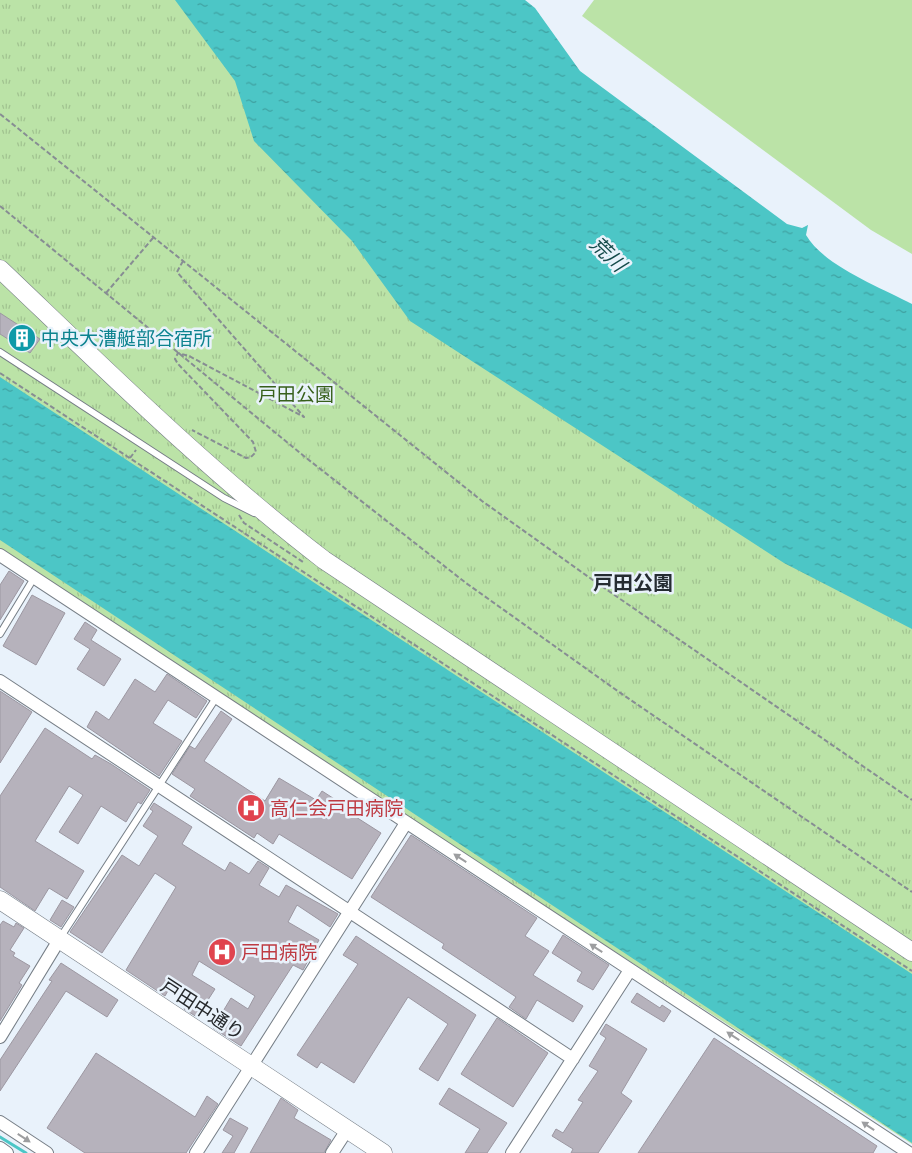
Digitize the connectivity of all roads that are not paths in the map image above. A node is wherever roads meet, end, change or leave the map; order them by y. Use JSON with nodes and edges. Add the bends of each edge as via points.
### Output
{"nodes":[{"id":1,"x":0,"y":269,"type":"edge"},
{"id":2,"x":0,"y":352,"type":"edge"},
{"id":3,"x":274,"y":522,"type":"junction"},
{"id":4,"x":0,"y":555,"type":"edge"},
{"id":5,"x":34,"y":578,"type":"junction"},
{"id":6,"x":0,"y":634,"type":"edge"},
{"id":7,"x":0,"y":681,"type":"edge"},
{"id":8,"x":216,"y":698,"type":"junction"},
{"id":9,"x":159,"y":786,"type":"junction"},
{"id":10,"x":406,"y":823,"type":"junction"},
{"id":11,"x":0,"y":900,"type":"edge"},
{"id":12,"x":350,"y":911,"type":"junction"},
{"id":13,"x":59,"y":940,"type":"junction"},
{"id":14,"x":912,"y":952,"type":"edge"},
{"id":15,"x":630,"y":970,"type":"junction"},
{"id":16,"x":0,"y":1037,"type":"edge"},
{"id":17,"x":573,"y":1059,"type":"junction"},
{"id":18,"x":251,"y":1066,"type":"junction"},
{"id":19,"x":0,"y":1122,"type":"edge"},
{"id":20,"x":347,"y":1130,"type":"junction"},
{"id":21,"x":0,"y":1148,"type":"edge"},
{"id":22,"x":7,"y":1153,"type":"edge"},
{"id":23,"x":47,"y":1153,"type":"edge"},
{"id":24,"x":196,"y":1153,"type":"edge"},
{"id":25,"x":332,"y":1153,"type":"edge"},
{"id":26,"x":383,"y":1153,"type":"edge"},
{"id":27,"x":512,"y":1153,"type":"edge"},
{"id":28,"x":908,"y":1153,"type":"edge"}],
"edges":[{"from":1,"to":3,"type":"street","via":[[185,446]]},
{"from":2,"to":3,"type":"lane","via":[[224,498]]},
{"from":3,"to":14,"type":"street","via":[[363,588]]},
{"from":4,"to":5,"type":"street"},
{"from":5,"to":6,"type":"lane"},
{"from":5,"to":8,"type":"street"},
{"from":7,"to":9,"type":"street"},
{"from":8,"to":9,"type":"lane"},
{"from":8,"to":10,"type":"street"},
{"from":9,"to":12,"type":"street"},
{"from":9,"to":13,"type":"lane"},
{"from":10,"to":12,"type":"street"},
{"from":15,"to":10,"type":"street","one_way":true},
{"from":11,"to":13,"type":"street","name":"戸田中通り"},
{"from":12,"to":17,"type":"street"},
{"from":12,"to":18,"type":"street"},
{"from":13,"to":16,"type":"street"},
{"from":13,"to":18,"type":"street","name":"戸田中通り"},
{"from":15,"to":17,"type":"street"},
{"from":28,"to":15,"type":"street","one_way":true},
{"from":17,"to":27,"type":"street"},
{"from":18,"to":20,"type":"street","name":"戸田中通り"},
{"from":18,"to":24,"type":"street"},
{"from":19,"to":23,"type":"street","one_way":true},
{"from":20,"to":25,"type":"street"},
{"from":20,"to":26,"type":"street","name":"戸田中通り"},
{"from":21,"to":22,"type":"street"}]}
